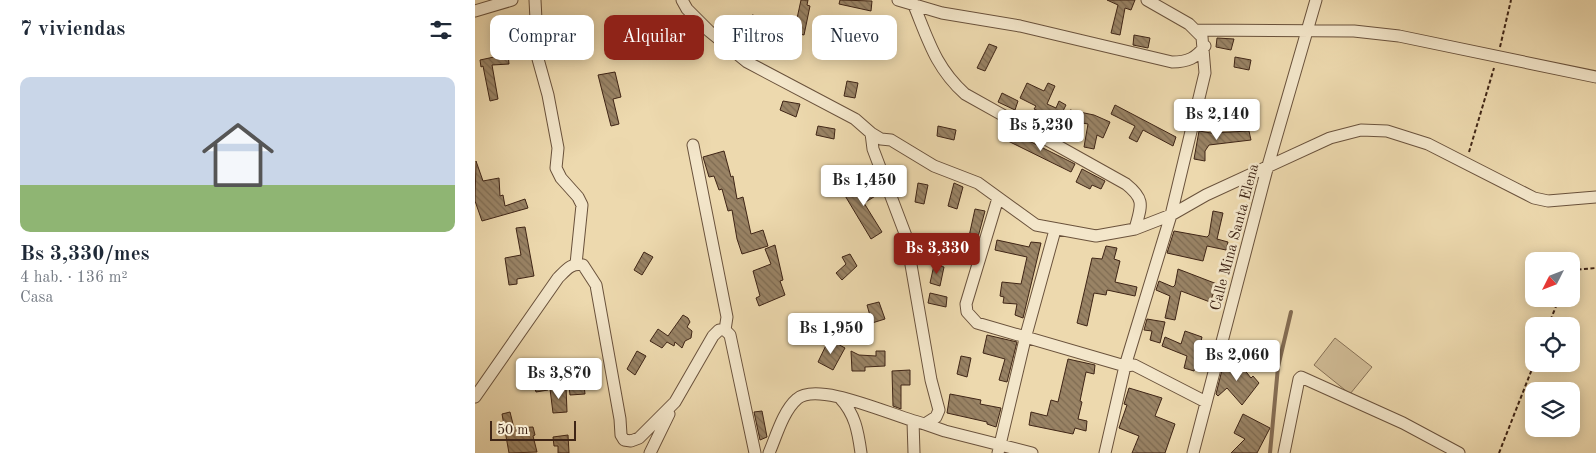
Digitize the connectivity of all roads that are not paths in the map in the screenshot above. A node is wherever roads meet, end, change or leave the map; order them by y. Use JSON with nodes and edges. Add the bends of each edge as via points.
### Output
{"nodes":[{"id":1,"x":511,"y":0,"type":"edge"},
{"id":2,"x":535,"y":0,"type":"edge"},
{"id":3,"x":682,"y":0,"type":"edge"},
{"id":4,"x":898,"y":0,"type":"edge"},
{"id":5,"x":1147,"y":0,"type":"edge"},
{"id":6,"x":1316,"y":0,"type":"edge"},
{"id":7,"x":913,"y":3,"type":"junction"},
{"id":8,"x":475,"y":11,"type":"edge"},
{"id":9,"x":1196,"y":30,"type":"junction"},
{"id":10,"x":1309,"y":30,"type":"junction"},
{"id":11,"x":1205,"y":46,"type":"junction"},
{"id":12,"x":1596,"y":77,"type":"edge"},
{"id":13,"x":871,"y":133,"type":"junction"},
{"id":14,"x":693,"y":145,"type":"dead end"},
{"id":15,"x":1267,"y":168,"type":"junction"},
{"id":16,"x":998,"y":198,"type":"junction"},
{"id":17,"x":1595,"y":199,"type":"edge"},
{"id":18,"x":1171,"y":215,"type":"junction"},
{"id":19,"x":1135,"y":229,"type":"junction"},
{"id":20,"x":1055,"y":230,"type":"junction"},
{"id":21,"x":576,"y":264,"type":"junction"},
{"id":22,"x":725,"y":330,"type":"junction"},
{"id":23,"x":1026,"y":335,"type":"junction"},
{"id":24,"x":1125,"y":366,"type":"junction"},
{"id":25,"x":475,"y":397,"type":"edge"},
{"id":26,"x":839,"y":397,"type":"junction"},
{"id":27,"x":675,"y":402,"type":"junction"},
{"id":28,"x":1206,"y":402,"type":"junction"},
{"id":29,"x":913,"y":421,"type":"junction"},
{"id":30,"x":925,"y":424,"type":"junction"},
{"id":31,"x":999,"y":449,"type":"edge"},
{"id":32,"x":650,"y":453,"type":"edge"},
{"id":33,"x":755,"y":453,"type":"edge"},
{"id":34,"x":769,"y":453,"type":"edge"},
{"id":35,"x":861,"y":453,"type":"edge"},
{"id":36,"x":914,"y":453,"type":"edge"},
{"id":37,"x":1032,"y":453,"type":"edge"},
{"id":38,"x":1105,"y":453,"type":"edge"},
{"id":39,"x":1193,"y":453,"type":"edge"},
{"id":40,"x":1284,"y":453,"type":"edge"},
{"id":41,"x":1459,"y":453,"type":"edge"}],
"edges":[{"from":1,"to":8,"type":"street"},
{"from":2,"to":21,"type":"street","via":[[538,59],[558,148],[556,168],[582,205]]},
{"from":3,"to":13,"type":"street","via":[[687,10],[709,32],[747,62],[855,120]]},
{"from":4,"to":7,"type":"street"},
{"from":5,"to":9,"type":"street"},
{"from":6,"to":10,"type":"street","name":"Calle Mina Santa Elena"},
{"from":7,"to":11,"type":"street","via":[[942,13],[1020,26],[1172,62],[1192,59]]},
{"from":7,"to":19,"type":"street","via":[[938,64],[950,80],[965,94],[1138,193],[1142,203]]},
{"from":9,"to":10,"type":"street"},
{"from":9,"to":11,"type":"street"},
{"from":10,"to":12,"type":"street","via":[[1354,30],[1399,36]]},
{"from":10,"to":15,"type":"street","name":"Calle Mina Santa Elena"},
{"from":11,"to":18,"type":"street","via":[[1205,73]]},
{"from":13,"to":16,"type":"street","via":[[891,140],[934,166],[978,183]]},
{"from":13,"to":30,"type":"street","via":[[873,150],[907,236],[939,410],[936,417]]},
{"from":14,"to":22,"type":"street","via":[[727,317]]},
{"from":15,"to":17,"type":"street","via":[[1330,138],[1375,130],[1428,144],[1534,198],[1548,201]]},
{"from":15,"to":18,"type":"street","via":[[1206,195]]},
{"from":15,"to":28,"type":"street","name":"Calle Mina Santa Elena"},
{"from":16,"to":20,"type":"street","via":[[1036,225]]},
{"from":16,"to":23,"type":"street","via":[[966,304],[967,312],[977,323]]},
{"from":18,"to":19,"type":"street"},
{"from":18,"to":24,"type":"street"},
{"from":19,"to":20,"type":"street","via":[[1096,236]]},
{"from":20,"to":23,"type":"street"},
{"from":21,"to":25,"type":"street","via":[[568,267],[558,278]]},
{"from":21,"to":27,"type":"street","via":[[583,265],[596,286],[624,440],[639,438]]},
{"from":22,"to":27,"type":"street","via":[[719,330],[713,336]]},
{"from":22,"to":33,"type":"street","via":[[730,335]]},
{"from":23,"to":24,"type":"street"},
{"from":23,"to":31,"type":"street"},
{"from":24,"to":28,"type":"street","via":[[1134,365]]},
{"from":24,"to":38,"type":"street"},
{"from":26,"to":29,"type":"street"},
{"from":26,"to":34,"type":"street","via":[[815,392],[796,399]]},
{"from":26,"to":35,"type":"street","via":[[851,409]]},
{"from":27,"to":32,"type":"street"},
{"from":28,"to":39,"type":"street","name":"Calle Mina Santa Elena"},
{"from":29,"to":30,"type":"street"},
{"from":29,"to":36,"type":"street"},
{"from":30,"to":31,"type":"street"},
{"from":31,"to":37,"type":"street"},
{"from":40,"to":41,"type":"street","via":[[1299,379],[1304,377]]}]}
